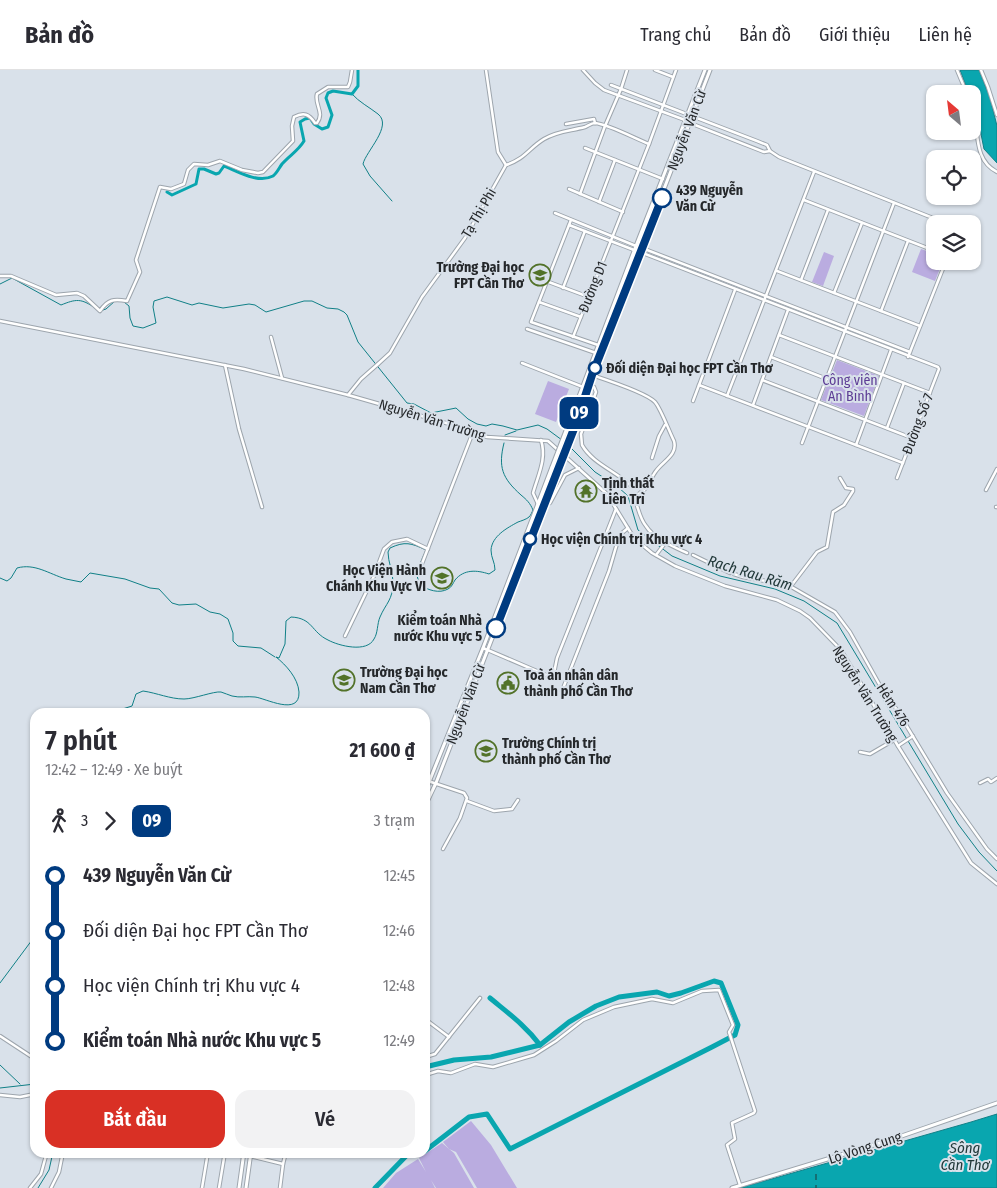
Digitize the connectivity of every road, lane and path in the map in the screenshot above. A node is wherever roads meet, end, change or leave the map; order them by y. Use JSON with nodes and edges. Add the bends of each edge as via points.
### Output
{"nodes":[{"id":1,"x":352,"y":70,"type":"edge"},
{"id":2,"x":486,"y":70,"type":"edge"},
{"id":3,"x":584,"y":70,"type":"edge"},
{"id":4,"x":627,"y":70,"type":"edge"},
{"id":5,"x":655,"y":70,"type":"edge"},
{"id":6,"x":676,"y":70,"type":"edge"},
{"id":7,"x":705,"y":70,"type":"edge"},
{"id":8,"x":710,"y":70,"type":"edge"},
{"id":9,"x":957,"y":70,"type":"edge"},
{"id":10,"x":981,"y":70,"type":"edge"},
{"id":11,"x":673,"y":77,"type":"junction"},
{"id":12,"x":611,"y":85,"type":"dead end"},
{"id":13,"x":963,"y":85,"type":"edge"},
{"id":14,"x":621,"y":89,"type":"junction"},
{"id":15,"x":617,"y":96,"type":"junction"},
{"id":16,"x":664,"y":106,"type":"junction"},
{"id":17,"x":661,"y":112,"type":"junction"},
{"id":18,"x":687,"y":114,"type":"junction"},
{"id":19,"x":997,"y":115,"type":"edge"},
{"id":20,"x":693,"y":116,"type":"junction"},
{"id":21,"x":684,"y":120,"type":"junction"},
{"id":22,"x":595,"y":123,"type":"junction"},
{"id":23,"x":690,"y":123,"type":"junction"},
{"id":24,"x":566,"y":124,"type":"dead end"},
{"id":25,"x":606,"y":126,"type":"junction"},
{"id":26,"x":977,"y":140,"type":"edge"},
{"id":27,"x":649,"y":144,"type":"junction"},
{"id":28,"x":585,"y":148,"type":"dead end"},
{"id":29,"x":770,"y":151,"type":"junction"},
{"id":30,"x":595,"y":152,"type":"junction"},
{"id":31,"x":615,"y":160,"type":"junction"},
{"id":32,"x":506,"y":165,"type":"junction"},
{"id":33,"x":639,"y":170,"type":"junction"},
{"id":34,"x":814,"y":172,"type":"junction"},
{"id":35,"x":997,"y":172,"type":"edge"},
{"id":36,"x":663,"y":179,"type":"junction"},
{"id":37,"x":668,"y":181,"type":"junction"},
{"id":38,"x":569,"y":189,"type":"dead end"},
{"id":39,"x":580,"y":194,"type":"junction"},
{"id":40,"x":804,"y":200,"type":"junction"},
{"id":41,"x":599,"y":202,"type":"junction"},
{"id":42,"x":894,"y":204,"type":"junction"},
{"id":43,"x":828,"y":210,"type":"junction"},
{"id":44,"x":623,"y":212,"type":"junction"},
{"id":45,"x":555,"y":213,"type":"dead end"},
{"id":46,"x":926,"y":216,"type":"edge"},
{"id":47,"x":570,"y":220,"type":"junction"},
{"id":48,"x":862,"y":223,"type":"junction"},
{"id":49,"x":569,"y":225,"type":"junction"},
{"id":50,"x":585,"y":231,"type":"junction"},
{"id":51,"x":884,"y":231,"type":"junction"},
{"id":52,"x":613,"y":237,"type":"junction"},
{"id":53,"x":611,"y":241,"type":"junction"},
{"id":54,"x":908,"y":241,"type":"junction"},
{"id":55,"x":635,"y":248,"type":"junction"},
{"id":56,"x":926,"y":248,"type":"edge"},
{"id":57,"x":641,"y":250,"type":"junction"},
{"id":58,"x":942,"y":270,"type":"edge"},
{"id":59,"x":776,"y":271,"type":"junction"},
{"id":60,"x":0,"y":276,"type":"edge"},
{"id":61,"x":801,"y":280,"type":"junction"},
{"id":62,"x":546,"y":281,"type":"junction"},
{"id":63,"x":737,"y":286,"type":"junction"},
{"id":64,"x":563,"y":288,"type":"junction"},
{"id":65,"x":736,"y":289,"type":"junction"},
{"id":66,"x":834,"y":293,"type":"junction"},
{"id":67,"x":767,"y":296,"type":"junction"},
{"id":68,"x":589,"y":297,"type":"junction"},
{"id":69,"x":765,"y":301,"type":"junction"},
{"id":70,"x":857,"y":301,"type":"junction"},
{"id":71,"x":539,"y":302,"type":"junction"},
{"id":72,"x":788,"y":310,"type":"junction"},
{"id":73,"x":881,"y":311,"type":"junction"},
{"id":74,"x":581,"y":317,"type":"junction"},
{"id":75,"x":0,"y":321,"type":"edge"},
{"id":76,"x":920,"y":326,"type":"junction"},
{"id":77,"x":527,"y":329,"type":"dead end"},
{"id":78,"x":846,"y":330,"type":"junction"},
{"id":79,"x":779,"y":335,"type":"junction"},
{"id":80,"x":574,"y":336,"type":"junction"},
{"id":81,"x":271,"y":337,"type":"dead end"},
{"id":82,"x":598,"y":345,"type":"junction"},
{"id":83,"x":603,"y":347,"type":"junction"},
{"id":84,"x":891,"y":350,"type":"junction"},
{"id":85,"x":910,"y":352,"type":"junction"},
{"id":86,"x":596,"y":353,"type":"junction"},
{"id":87,"x":771,"y":357,"type":"junction"},
{"id":88,"x":836,"y":357,"type":"junction"},
{"id":89,"x":908,"y":357,"type":"junction"},
{"id":90,"x":522,"y":363,"type":"dead end"},
{"id":91,"x":225,"y":365,"type":"junction"},
{"id":92,"x":592,"y":375,"type":"junction"},
{"id":93,"x":882,"y":375,"type":"junction"},
{"id":94,"x":282,"y":378,"type":"junction"},
{"id":95,"x":827,"y":379,"type":"junction"},
{"id":96,"x":762,"y":380,"type":"junction"},
{"id":97,"x":904,"y":383,"type":"junction"},
{"id":98,"x":589,"y":384,"type":"junction"},
{"id":99,"x":700,"y":385,"type":"junction"},
{"id":100,"x":583,"y":387,"type":"junction"},
{"id":101,"x":930,"y":393,"type":"junction"},
{"id":102,"x":348,"y":395,"type":"junction"},
{"id":103,"x":727,"y":396,"type":"junction"},
{"id":104,"x":694,"y":401,"type":"dead end"},
{"id":105,"x":818,"y":402,"type":"junction"},
{"id":106,"x":753,"y":406,"type":"junction"},
{"id":107,"x":865,"y":420,"type":"junction"},
{"id":108,"x":665,"y":425,"type":"junction"},
{"id":109,"x":809,"y":427,"type":"junction"},
{"id":110,"x":887,"y":428,"type":"junction"},
{"id":111,"x":473,"y":432,"type":"junction"},
{"id":112,"x":912,"y":438,"type":"junction"},
{"id":113,"x":542,"y":440,"type":"junction"},
{"id":114,"x":802,"y":443,"type":"dead end"},
{"id":115,"x":856,"y":445,"type":"junction"},
{"id":116,"x":652,"y":458,"type":"dead end"},
{"id":117,"x":903,"y":463,"type":"junction"},
{"id":118,"x":579,"y":468,"type":"junction"},
{"id":119,"x":997,"y":469,"type":"edge"},
{"id":120,"x":840,"y":478,"type":"dead end"},
{"id":121,"x":897,"y":478,"type":"dead end"},
{"id":122,"x":631,"y":486,"type":"dead end"},
{"id":123,"x":986,"y":490,"type":"dead end"},
{"id":124,"x":538,"y":504,"type":"junction"},
{"id":125,"x":262,"y":507,"type":"dead end"},
{"id":126,"x":542,"y":507,"type":"junction"},
{"id":127,"x":616,"y":509,"type":"junction"},
{"id":128,"x":628,"y":528,"type":"junction"},
{"id":129,"x":665,"y":543,"type":"junction"},
{"id":130,"x":428,"y":549,"type":"junction"},
{"id":131,"x":687,"y":552,"type":"dead end"},
{"id":132,"x":519,"y":553,"type":"junction"},
{"id":133,"x":524,"y":555,"type":"junction"},
{"id":134,"x":656,"y":555,"type":"junction"},
{"id":135,"x":692,"y":555,"type":"dead end"},
{"id":136,"x":730,"y":573,"type":"dead end"},
{"id":137,"x":418,"y":574,"type":"dead end"},
{"id":138,"x":734,"y":574,"type":"dead end"},
{"id":139,"x":791,"y":586,"type":"junction"},
{"id":140,"x":495,"y":617,"type":"junction"},
{"id":141,"x":499,"y":619,"type":"junction"},
{"id":142,"x":345,"y":636,"type":"dead end"},
{"id":143,"x":483,"y":648,"type":"junction"},
{"id":144,"x":487,"y":650,"type":"junction"},
{"id":145,"x":562,"y":691,"type":"dead end"},
{"id":146,"x":460,"y":705,"type":"junction"},
{"id":147,"x":466,"y":707,"type":"junction"},
{"id":148,"x":912,"y":737,"type":"junction"},
{"id":149,"x":894,"y":740,"type":"junction"},
{"id":150,"x":899,"y":746,"type":"junction"},
{"id":151,"x":860,"y":752,"type":"dead end"},
{"id":152,"x":997,"y":778,"type":"edge"},
{"id":153,"x":430,"y":781,"type":"joint"},
{"id":154,"x":436,"y":783,"type":"junction"},
{"id":155,"x":980,"y":783,"type":"dead end"},
{"id":156,"x":430,"y":796,"type":"edge"},
{"id":157,"x":518,"y":800,"type":"dead end"},
{"id":158,"x":468,"y":801,"type":"junction"},
{"id":159,"x":443,"y":849,"type":"dead end"},
{"id":160,"x":997,"y":859,"type":"edge"},
{"id":161,"x":997,"y":884,"type":"edge"},
{"id":162,"x":480,"y":998,"type":"dead end"},
{"id":163,"x":430,"y":1023,"type":"edge"},
{"id":164,"x":0,"y":1036,"type":"edge"},
{"id":165,"x":449,"y":1037,"type":"junction"},
{"id":166,"x":30,"y":1056,"type":"edge"},
{"id":167,"x":430,"y":1056,"type":"edge"},
{"id":168,"x":430,"y":1073,"type":"edge"},
{"id":169,"x":0,"y":1095,"type":"edge"},
{"id":170,"x":30,"y":1095,"type":"edge"},
{"id":171,"x":997,"y":1103,"type":"edge"},
{"id":172,"x":46,"y":1158,"type":"edge"},
{"id":173,"x":62,"y":1158,"type":"edge"},
{"id":174,"x":207,"y":1158,"type":"edge"},
{"id":175,"x":224,"y":1158,"type":"edge"},
{"id":176,"x":244,"y":1158,"type":"edge"},
{"id":177,"x":250,"y":1158,"type":"edge"},
{"id":178,"x":263,"y":1158,"type":"edge"},
{"id":179,"x":284,"y":1158,"type":"edge"},
{"id":180,"x":283,"y":1164,"type":"junction"},
{"id":181,"x":740,"y":1185,"type":"junction"},
{"id":182,"x":30,"y":1188,"type":"edge"},
{"id":183,"x":50,"y":1188,"type":"edge"},
{"id":184,"x":202,"y":1188,"type":"edge"},
{"id":185,"x":219,"y":1188,"type":"edge"},
{"id":186,"x":240,"y":1188,"type":"edge"},
{"id":187,"x":246,"y":1188,"type":"edge"},
{"id":188,"x":280,"y":1188,"type":"edge"},
{"id":189,"x":732,"y":1188,"type":"edge"}],
"edges":[{"from":1,"to":60,"type":"street","via":[[348,86],[328,87],[317,94],[321,114],[318,123],[308,115],[294,117],[293,141],[263,172],[242,170],[220,161],[194,164],[188,170],[184,184],[171,189],[160,187],[136,260],[139,277],[127,301],[111,300],[100,310],[77,293],[56,295],[10,276]]},
{"from":2,"to":32,"type":"street","via":[[498,152]]},
{"from":3,"to":15,"type":"street","via":[[598,86]]},
{"from":4,"to":14,"type":"street"},
{"from":5,"to":11,"type":"street"},
{"from":6,"to":11,"type":"street","name":"Đường D1"},
{"from":7,"to":18,"type":"main road","name":"Nguyễn Văn Cừ"},
{"from":8,"to":20,"type":"main road","name":"Nguyễn Văn Cừ"},
{"from":9,"to":13,"type":"street"},
{"from":10,"to":19,"type":"street"},
{"from":11,"to":16,"type":"street","name":"Đường D1"},
{"from":12,"to":14,"type":"street"},
{"from":14,"to":15,"type":"street"},
{"from":14,"to":16,"type":"street"},
{"from":15,"to":17,"type":"street"},
{"from":15,"to":25,"type":"street"},
{"from":16,"to":17,"type":"street","name":"Đường D1"},
{"from":16,"to":18,"type":"street"},
{"from":17,"to":21,"type":"street"},
{"from":17,"to":27,"type":"street","name":"Đường D1"},
{"from":18,"to":20,"type":"street"},
{"from":18,"to":21,"type":"main road","name":"Nguyễn Văn Cừ"},
{"from":20,"to":23,"type":"main road","name":"Nguyễn Văn Cừ"},
{"from":20,"to":29,"type":"street","via":[[767,146]]},
{"from":21,"to":23,"type":"street"},
{"from":21,"to":36,"type":"main road","name":"Nguyễn Văn Cừ"},
{"from":22,"to":24,"type":"street","via":[[594,120]]},
{"from":22,"to":25,"type":"street"},
{"from":22,"to":32,"type":"street","via":[[552,134],[518,161]]},
{"from":23,"to":29,"type":"street","via":[[764,152]]},
{"from":23,"to":37,"type":"main road","name":"Nguyễn Văn Cừ"},
{"from":25,"to":27,"type":"street"},
{"from":25,"to":30,"type":"street"},
{"from":26,"to":35,"type":"street","via":[[988,168]]},
{"from":27,"to":33,"type":"street","name":"Đường D1"},
{"from":28,"to":30,"type":"street"},
{"from":29,"to":34,"type":"street"},
{"from":30,"to":31,"type":"street"},
{"from":30,"to":39,"type":"street"},
{"from":31,"to":33,"type":"street"},
{"from":31,"to":41,"type":"street"},
{"from":32,"to":102,"type":"street","name":"Tạ Thị Phi","via":[[465,238],[422,297],[390,354]]},
{"from":33,"to":36,"type":"street"},
{"from":33,"to":44,"type":"street","name":"Đường D1"},
{"from":34,"to":40,"type":"street"},
{"from":34,"to":42,"type":"street"},
{"from":36,"to":37,"type":"main road"},
{"from":36,"to":55,"type":"main road","name":"Nguyễn Văn Cừ"},
{"from":37,"to":57,"type":"main road","name":"Nguyễn Văn Cừ"},
{"from":38,"to":39,"type":"street"},
{"from":39,"to":41,"type":"street"},
{"from":40,"to":43,"type":"street"},
{"from":40,"to":59,"type":"street"},
{"from":41,"to":44,"type":"street"},
{"from":42,"to":46,"type":"street"},
{"from":42,"to":51,"type":"street"},
{"from":43,"to":48,"type":"street"},
{"from":43,"to":61,"type":"street"},
{"from":44,"to":52,"type":"street","name":"Đường D1"},
{"from":45,"to":47,"type":"street"},
{"from":47,"to":49,"type":"street"},
{"from":47,"to":52,"type":"street"},
{"from":48,"to":51,"type":"street"},
{"from":48,"to":66,"type":"street"},
{"from":49,"to":50,"type":"street"},
{"from":49,"to":62,"type":"street"},
{"from":50,"to":53,"type":"street"},
{"from":50,"to":64,"type":"street"},
{"from":51,"to":54,"type":"street"},
{"from":51,"to":70,"type":"street"},
{"from":52,"to":53,"type":"street","name":"Đường D1"},
{"from":52,"to":55,"type":"street"},
{"from":53,"to":55,"type":"street"},
{"from":53,"to":68,"type":"street","name":"Đường D1"},
{"from":54,"to":56,"type":"street"},
{"from":54,"to":73,"type":"street"},
{"from":55,"to":57,"type":"street"},
{"from":55,"to":82,"type":"main road","name":"Nguyễn Văn Cừ"},
{"from":57,"to":63,"type":"street"},
{"from":57,"to":65,"type":"street"},
{"from":57,"to":83,"type":"main road","name":"Nguyễn Văn Cừ"},
{"from":58,"to":76,"type":"street"},
{"from":59,"to":61,"type":"street"},
{"from":59,"to":67,"type":"street"},
{"from":61,"to":66,"type":"street"},
{"from":62,"to":64,"type":"street"},
{"from":62,"to":71,"type":"street"},
{"from":63,"to":65,"type":"street"},
{"from":63,"to":67,"type":"street"},
{"from":64,"to":68,"type":"street"},
{"from":65,"to":69,"type":"street"},
{"from":65,"to":99,"type":"street"},
{"from":66,"to":70,"type":"street"},
{"from":67,"to":69,"type":"street"},
{"from":67,"to":78,"type":"street"},
{"from":68,"to":74,"type":"street","name":"Đường D1"},
{"from":69,"to":72,"type":"street"},
{"from":69,"to":103,"type":"street"},
{"from":70,"to":73,"type":"street"},
{"from":70,"to":78,"type":"street"},
{"from":71,"to":74,"type":"street"},
{"from":71,"to":80,"type":"street","via":[[531,322]]},
{"from":72,"to":78,"type":"street"},
{"from":72,"to":79,"type":"street"},
{"from":73,"to":76,"type":"street"},
{"from":74,"to":80,"type":"street","name":"Đường D1"},
{"from":75,"to":91,"type":"street","name":"Nguyễn Văn Trường"},
{"from":76,"to":85,"type":"street"},
{"from":77,"to":86,"type":"street"},
{"from":78,"to":84,"type":"street"},
{"from":78,"to":85,"type":"street"},
{"from":78,"to":88,"type":"street"},
{"from":79,"to":87,"type":"street"},
{"from":79,"to":88,"type":"street"},
{"from":80,"to":82,"type":"street"},
{"from":81,"to":94,"type":"street"},
{"from":82,"to":83,"type":"main road"},
{"from":82,"to":86,"type":"main road","name":"Nguyễn Văn Cừ"},
{"from":83,"to":92,"type":"main road","name":"Nguyễn Văn Cừ"},
{"from":84,"to":89,"type":"street"},
{"from":84,"to":93,"type":"street"},
{"from":85,"to":89,"type":"street"},
{"from":86,"to":100,"type":"main road","name":"Nguyễn Văn Cừ"},
{"from":87,"to":95,"type":"street"},
{"from":87,"to":96,"type":"street"},
{"from":88,"to":93,"type":"street"},
{"from":88,"to":95,"type":"street"},
{"from":89,"to":101,"type":"street","name":"Đường Số 7","via":[[938,367]]},
{"from":90,"to":100,"type":"street"},
{"from":91,"to":94,"type":"street","name":"Nguyễn Văn Trường"},
{"from":91,"to":125,"type":"street","via":[[239,430]]},
{"from":92,"to":98,"type":"main road","name":"Nguyễn Văn Cừ"},
{"from":92,"to":108,"type":"street","via":[[651,399],[656,403]]},
{"from":93,"to":97,"type":"street"},
{"from":93,"to":107,"type":"street"},
{"from":94,"to":102,"type":"street","name":"Nguyễn Văn Trường"},
{"from":95,"to":105,"type":"street"},
{"from":96,"to":105,"type":"street"},
{"from":96,"to":106,"type":"street"},
{"from":97,"to":101,"type":"street"},
{"from":97,"to":110,"type":"street"},
{"from":98,"to":122,"type":"street","via":[[596,392],[581,434],[582,445],[598,462]]},
{"from":98,"to":126,"type":"main road","name":"Nguyễn Văn Cừ","bridge":true},
{"from":99,"to":103,"type":"street"},
{"from":99,"to":104,"type":"street"},
{"from":100,"to":124,"type":"main road","name":"Nguyễn Văn Cừ","bridge":true},
{"from":101,"to":112,"type":"street","name":"Đường Số 7"},
{"from":102,"to":111,"type":"street","name":"Nguyễn Văn Trường"},
{"from":103,"to":106,"type":"street"},
{"from":105,"to":107,"type":"street"},
{"from":105,"to":109,"type":"street"},
{"from":106,"to":109,"type":"street"},
{"from":107,"to":110,"type":"street"},
{"from":107,"to":115,"type":"street"},
{"from":108,"to":116,"type":"street"},
{"from":108,"to":129,"type":"street","via":[[675,448],[647,487],[635,497],[646,528]]},
{"from":109,"to":114,"type":"street"},
{"from":109,"to":115,"type":"street"},
{"from":110,"to":112,"type":"street"},
{"from":111,"to":113,"type":"street","name":"Nguyễn Văn Trường","via":[[487,438]]},
{"from":111,"to":130,"type":"street"},
{"from":112,"to":117,"type":"street","name":"Đường Số 7"},
{"from":113,"to":118,"type":"street","name":"Nguyễn Văn Trường","via":[[554,445]]},
{"from":113,"to":124,"type":"street","via":[[543,460],[533,493]]},
{"from":115,"to":117,"type":"street"},
{"from":117,"to":121,"type":"street","name":"Đường Số 7"},
{"from":118,"to":126,"type":"street","via":[[565,475],[550,503]]},
{"from":118,"to":127,"type":"street","name":"Nguyễn Văn Trường","via":[[607,494]]},
{"from":119,"to":123,"type":"street"},
{"from":120,"to":139,"type":"street","via":[[846,488],[853,490],[844,504],[833,512],[827,547],[814,556]]},
{"from":124,"to":132,"type":"main road","name":"Nguyễn Văn Cừ"},
{"from":126,"to":133,"type":"main road","name":"Nguyễn Văn Cừ"},
{"from":127,"to":128,"type":"street","name":"Nguyễn Văn Trường"},
{"from":127,"to":144,"type":"street","via":[[557,658],[553,678]]},
{"from":128,"to":134,"type":"street","name":"Nguyễn Văn Trường","via":[[634,538]]},
{"from":128,"to":145,"type":"street","via":[[618,540]]},
{"from":129,"to":131,"type":"street"},
{"from":129,"to":134,"type":"street"},
{"from":130,"to":137,"type":"street"},
{"from":130,"to":142,"type":"street","via":[[407,539],[392,542],[384,549]]},
{"from":132,"to":133,"type":"main road"},
{"from":132,"to":140,"type":"main road","name":"Nguyễn Văn Cừ"},
{"from":133,"to":141,"type":"main road","name":"Nguyễn Văn Cừ"},
{"from":134,"to":149,"type":"street","name":"Nguyễn Văn Trường","via":[[725,586],[777,600],[800,610],[841,650]]},
{"from":135,"to":136,"type":"street"},
{"from":138,"to":139,"type":"street","name":"Hẻm 476"},
{"from":139,"to":148,"type":"street","name":"Hẻm 476","via":[[835,612],[841,619]]},
{"from":140,"to":141,"type":"main road"},
{"from":140,"to":143,"type":"main road","name":"Nguyễn Văn Cừ"},
{"from":141,"to":144,"type":"main road","name":"Nguyễn Văn Cừ"},
{"from":143,"to":144,"type":"street"},
{"from":143,"to":146,"type":"main road","name":"Nguyễn Văn Cừ"},
{"from":144,"to":147,"type":"main road","name":"Nguyễn Văn Cừ"},
{"from":146,"to":147,"type":"main road"},
{"from":146,"to":153,"type":"main road","name":"Nguyễn Văn Cừ"},
{"from":147,"to":154,"type":"main road","name":"Nguyễn Văn Cừ"},
{"from":148,"to":150,"type":"street"},
{"from":148,"to":160,"type":"street","name":"Hẻm 476","via":[[946,793]]},
{"from":149,"to":150,"type":"street","name":"Nguyễn Văn Trường"},
{"from":149,"to":151,"type":"street","via":[[870,754]]},
{"from":150,"to":161,"type":"street","name":"Nguyễn Văn Trường","via":[[971,863]]},
{"from":152,"to":155,"type":"street"},
{"from":153,"to":154,"type":"street"},
{"from":154,"to":156,"type":"main road","name":"Nguyễn Văn Cừ"},
{"from":154,"to":158,"type":"street","via":[[464,793]]},
{"from":157,"to":158,"type":"street","via":[[512,809],[497,812]]},
{"from":158,"to":159,"type":"street"},
{"from":162,"to":165,"type":"street"},
{"from":163,"to":165,"type":"street"},
{"from":164,"to":166,"type":"street"},
{"from":165,"to":167,"type":"street"},
{"from":168,"to":181,"type":"street","via":[[451,1073],[475,1064],[493,1067],[538,1053],[577,1024],[604,1010],[652,998],[678,1002],[708,990],[719,990],[734,1025],[729,1032],[755,1111],[732,1123],[735,1139],[727,1145]]},
{"from":169,"to":170,"type":"street"},
{"from":171,"to":181,"type":"main road","name":"Lộ Vòng Cung","via":[[873,1146]]},
{"from":172,"to":182,"type":"street","via":[[42,1174]]},
{"from":173,"to":183,"type":"street","via":[[59,1172]]},
{"from":174,"to":184,"type":"street"},
{"from":175,"to":185,"type":"street"},
{"from":176,"to":186,"type":"main road"},
{"from":177,"to":187,"type":"main road"},
{"from":178,"to":180,"type":"street"},
{"from":179,"to":180,"type":"street"},
{"from":180,"to":188,"type":"street"},
{"from":181,"to":189,"type":"main road","name":"Lộ Vòng Cung"}]}
